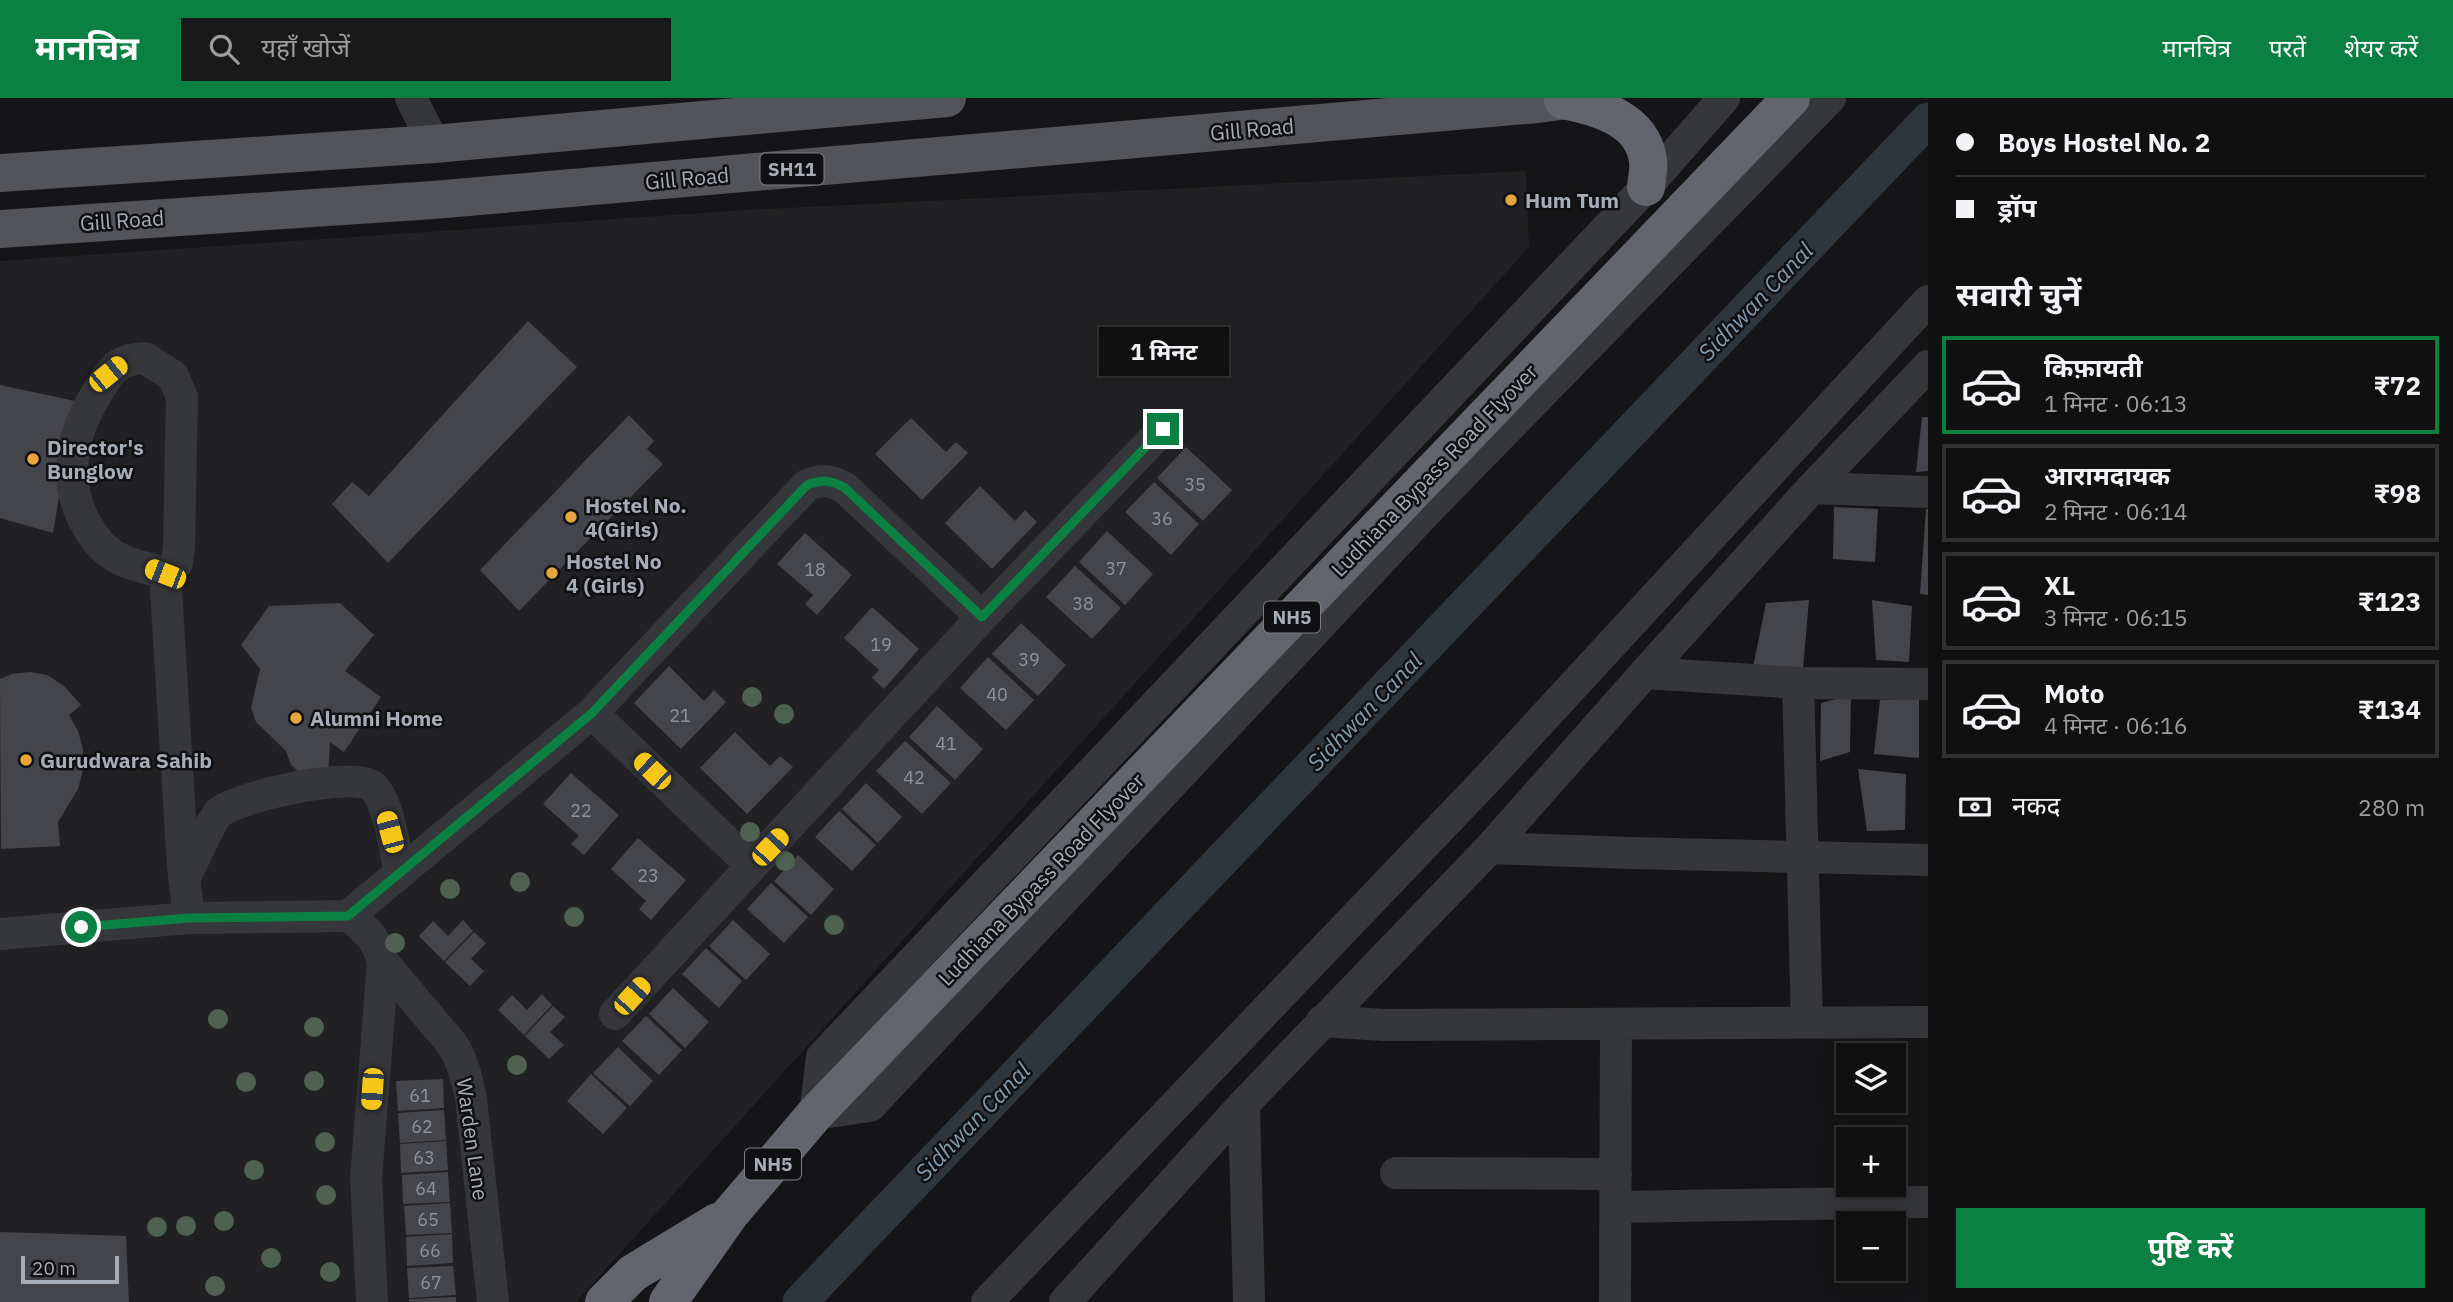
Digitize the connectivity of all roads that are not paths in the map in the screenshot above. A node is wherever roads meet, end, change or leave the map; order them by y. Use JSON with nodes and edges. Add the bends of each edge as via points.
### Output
{"nodes":[{"id":1,"x":411,"y":98,"type":"edge"},
{"id":2,"x":947,"y":98,"type":"edge"},
{"id":3,"x":1724,"y":98,"type":"edge"},
{"id":4,"x":1791,"y":98,"type":"edge"},
{"id":5,"x":1829,"y":98,"type":"edge"},
{"id":6,"x":1573,"y":99,"type":"edge"},
{"id":7,"x":434,"y":144,"type":"junction"},
{"id":8,"x":0,"y":173,"type":"edge"},
{"id":9,"x":1646,"y":187,"type":"junction"},
{"id":10,"x":0,"y":229,"type":"edge"},
{"id":11,"x":1928,"y":301,"type":"edge"},
{"id":12,"x":1928,"y":366,"type":"edge"},
{"id":13,"x":1163,"y":429,"type":"dead end"},
{"id":14,"x":1812,"y":488,"type":"junction"},
{"id":15,"x":1928,"y":492,"type":"edge"},
{"id":16,"x":165,"y":574,"type":"junction"},
{"id":17,"x":982,"y":617,"type":"junction"},
{"id":18,"x":1644,"y":673,"type":"junction"},
{"id":19,"x":1798,"y":683,"type":"junction"},
{"id":20,"x":1928,"y":684,"type":"edge"},
{"id":21,"x":592,"y":713,"type":"junction"},
{"id":22,"x":1490,"y":848,"type":"junction"},
{"id":23,"x":1801,"y":856,"type":"junction"},
{"id":24,"x":1928,"y":860,"type":"edge"},
{"id":25,"x":752,"y":866,"type":"junction"},
{"id":26,"x":400,"y":873,"type":"junction"},
{"id":27,"x":184,"y":878,"type":"junction"},
{"id":28,"x":348,"y":916,"type":"junction"},
{"id":29,"x":189,"y":918,"type":"junction"},
{"id":30,"x":0,"y":934,"type":"edge"},
{"id":31,"x":383,"y":962,"type":"junction"},
{"id":32,"x":615,"y":1014,"type":"dead end"},
{"id":33,"x":1322,"y":1021,"type":"junction"},
{"id":34,"x":1928,"y":1022,"type":"edge"},
{"id":35,"x":1807,"y":1023,"type":"junction"},
{"id":36,"x":1616,"y":1025,"type":"junction"},
{"id":37,"x":1244,"y":1104,"type":"junction"},
{"id":38,"x":816,"y":1114,"type":"junction"},
{"id":39,"x":1396,"y":1173,"type":"dead end"},
{"id":40,"x":1616,"y":1174,"type":"junction"},
{"id":41,"x":1928,"y":1202,"type":"edge"},
{"id":42,"x":1616,"y":1207,"type":"junction"},
{"id":43,"x":730,"y":1214,"type":"junction"},
{"id":44,"x":372,"y":1302,"type":"edge"},
{"id":45,"x":493,"y":1302,"type":"edge"},
{"id":46,"x":604,"y":1302,"type":"edge"},
{"id":47,"x":668,"y":1302,"type":"edge"},
{"id":48,"x":987,"y":1302,"type":"edge"},
{"id":49,"x":1065,"y":1302,"type":"edge"},
{"id":50,"x":1250,"y":1302,"type":"edge"},
{"id":51,"x":1615,"y":1302,"type":"edge"}],
"edges":[{"from":1,"to":7,"type":"street"},
{"from":2,"to":7,"type":"main road"},
{"from":3,"to":9,"type":"street"},
{"from":4,"to":38,"type":"highway","name":"Ludhiana Bypass Road Flyover","number":"NH5"},
{"from":5,"to":38,"type":"street","via":[[1427,511],[870,1106]]},
{"from":6,"to":9,"type":"highway","via":[[1620,118],[1632,129],[1648,161]]},
{"from":6,"to":10,"type":"main road","name":"Gill Road","number":"SH11","via":[[433,200]]},
{"from":7,"to":8,"type":"main road"},
{"from":9,"to":38,"type":"street","via":[[822,1056]]},
{"from":11,"to":48,"type":"street","via":[[1491,775]]},
{"from":12,"to":14,"type":"street"},
{"from":13,"to":17,"type":"street"},
{"from":14,"to":15,"type":"street"},
{"from":14,"to":18,"type":"street"},
{"from":16,"to":16,"type":"street","via":[[108,553],[76,505],[71,472],[80,425],[108,374],[126,359],[145,358],[173,376],[182,397],[180,547],[177,563]]},
{"from":16,"to":27,"type":"street"},
{"from":17,"to":21,"type":"street","via":[[845,488],[830,480],[817,481],[807,485]]},
{"from":17,"to":25,"type":"street"},
{"from":18,"to":19,"type":"street"},
{"from":18,"to":22,"type":"street"},
{"from":19,"to":20,"type":"street"},
{"from":19,"to":23,"type":"street"},
{"from":21,"to":25,"type":"street"},
{"from":21,"to":26,"type":"street"},
{"from":22,"to":23,"type":"street"},
{"from":22,"to":33,"type":"street"},
{"from":23,"to":24,"type":"street"},
{"from":23,"to":35,"type":"street"},
{"from":25,"to":32,"type":"street"},
{"from":26,"to":27,"type":"street","via":[[376,791],[362,782],[344,782],[265,793],[218,812]]},
{"from":26,"to":28,"type":"street"},
{"from":27,"to":29,"type":"street"},
{"from":28,"to":29,"type":"street"},
{"from":28,"to":31,"type":"street","name":"Warden Lane","via":[[366,929]]},
{"from":29,"to":30,"type":"street"},
{"from":31,"to":44,"type":"street","via":[[366,1178]]},
{"from":31,"to":45,"type":"street","name":"Warden Lane","via":[[452,1044],[466,1074]]},
{"from":33,"to":36,"type":"street"},
{"from":33,"to":37,"type":"street"},
{"from":34,"to":35,"type":"street"},
{"from":35,"to":36,"type":"street"},
{"from":36,"to":40,"type":"street"},
{"from":37,"to":49,"type":"street"},
{"from":37,"to":50,"type":"street"},
{"from":38,"to":43,"type":"highway","number":"NH5"},
{"from":39,"to":40,"type":"street"},
{"from":40,"to":42,"type":"street"},
{"from":41,"to":42,"type":"street"},
{"from":42,"to":51,"type":"street"},
{"from":43,"to":46,"type":"highway","number":"NH5","via":[[633,1273]]},
{"from":43,"to":47,"type":"highway","number":"NH5"}]}
